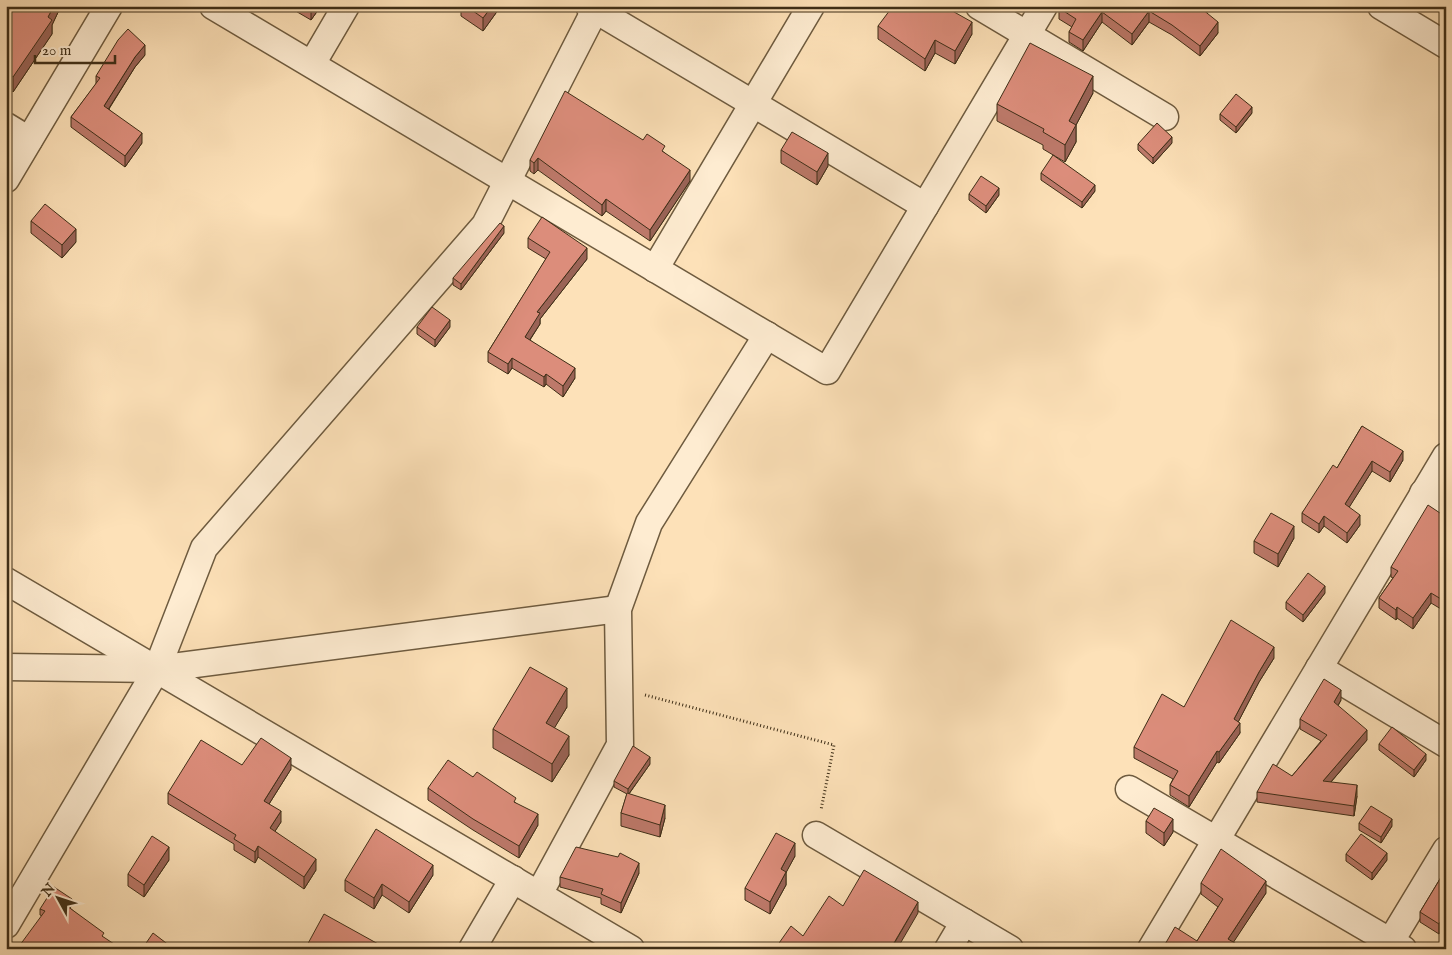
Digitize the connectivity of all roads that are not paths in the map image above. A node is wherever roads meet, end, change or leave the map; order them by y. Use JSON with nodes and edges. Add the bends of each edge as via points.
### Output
{"nodes":[{"id":1,"x":109,"y":6,"type":"edge"},
{"id":2,"x":213,"y":6,"type":"edge"},
{"id":3,"x":346,"y":6,"type":"edge"},
{"id":4,"x":811,"y":6,"type":"edge"},
{"id":5,"x":979,"y":6,"type":"edge"},
{"id":6,"x":1044,"y":6,"type":"edge"},
{"id":7,"x":1380,"y":6,"type":"edge"},
{"id":8,"x":594,"y":7,"type":"edge"},
{"id":9,"x":1027,"y":35,"type":"junction"},
{"id":10,"x":1446,"y":45,"type":"edge"},
{"id":11,"x":312,"y":64,"type":"junction"},
{"id":12,"x":753,"y":104,"type":"junction"},
{"id":13,"x":1164,"y":117,"type":"dead end"},
{"id":14,"x":6,"y":126,"type":"edge"},
{"id":15,"x":29,"y":140,"type":"junction"},
{"id":16,"x":6,"y":178,"type":"edge"},
{"id":17,"x":508,"y":181,"type":"junction"},
{"id":18,"x":925,"y":206,"type":"junction"},
{"id":19,"x":655,"y":269,"type":"junction"},
{"id":20,"x":767,"y":335,"type":"junction"},
{"id":21,"x":1446,"y":456,"type":"edge"},
{"id":22,"x":1423,"y":493,"type":"junction"},
{"id":23,"x":1446,"y":507,"type":"edge"},
{"id":24,"x":6,"y":581,"type":"edge"},
{"id":25,"x":618,"y":609,"type":"junction"},
{"id":26,"x":6,"y":667,"type":"edge"},
{"id":27,"x":1319,"y":668,"type":"junction"},
{"id":28,"x":157,"y":669,"type":"junction"},
{"id":29,"x":1446,"y":744,"type":"edge"},
{"id":30,"x":1129,"y":789,"type":"dead end"},
{"id":31,"x":816,"y":835,"type":"road end"},
{"id":32,"x":1216,"y":840,"type":"junction"},
{"id":33,"x":1446,"y":850,"type":"edge"},
{"id":34,"x":513,"y":879,"type":"junction"},
{"id":35,"x":538,"y":894,"type":"junction"},
{"id":36,"x":964,"y":922,"type":"junction"},
{"id":37,"x":6,"y":925,"type":"edge"},
{"id":38,"x":1393,"y":946,"type":"edge"},
{"id":39,"x":472,"y":949,"type":"edge"},
{"id":40,"x":631,"y":949,"type":"edge"},
{"id":41,"x":948,"y":949,"type":"edge"},
{"id":42,"x":1010,"y":949,"type":"edge"},
{"id":43,"x":1151,"y":949,"type":"edge"}],
"edges":[{"from":1,"to":15,"type":"street"},
{"from":2,"to":11,"type":"street"},
{"from":3,"to":11,"type":"street"},
{"from":4,"to":12,"type":"street"},
{"from":5,"to":9,"type":"street"},
{"from":6,"to":9,"type":"street"},
{"from":7,"to":10,"type":"street"},
{"from":8,"to":12,"type":"street"},
{"from":8,"to":17,"type":"street"},
{"from":9,"to":13,"type":"street"},
{"from":9,"to":18,"type":"street"},
{"from":11,"to":17,"type":"street"},
{"from":12,"to":18,"type":"street"},
{"from":12,"to":19,"type":"street"},
{"from":14,"to":15,"type":"street"},
{"from":15,"to":16,"type":"street"},
{"from":17,"to":19,"type":"street"},
{"from":17,"to":28,"type":"street","via":[[485,225],[204,548]]},
{"from":18,"to":20,"type":"street","via":[[827,371]]},
{"from":19,"to":20,"type":"street"},
{"from":20,"to":25,"type":"street","via":[[649,523]]},
{"from":21,"to":22,"type":"street"},
{"from":22,"to":23,"type":"street"},
{"from":22,"to":27,"type":"street"},
{"from":24,"to":28,"type":"street"},
{"from":25,"to":28,"type":"street"},
{"from":25,"to":35,"type":"street","via":[[620,745]]},
{"from":26,"to":28,"type":"street"},
{"from":27,"to":29,"type":"street"},
{"from":27,"to":32,"type":"street"},
{"from":28,"to":34,"type":"street"},
{"from":28,"to":37,"type":"street"},
{"from":30,"to":32,"type":"street"},
{"from":31,"to":36,"type":"street"},
{"from":32,"to":38,"type":"street"},
{"from":32,"to":43,"type":"street"},
{"from":33,"to":38,"type":"street"},
{"from":34,"to":35,"type":"street"},
{"from":34,"to":39,"type":"street"},
{"from":35,"to":40,"type":"street"},
{"from":36,"to":41,"type":"street"},
{"from":36,"to":42,"type":"street"}]}
